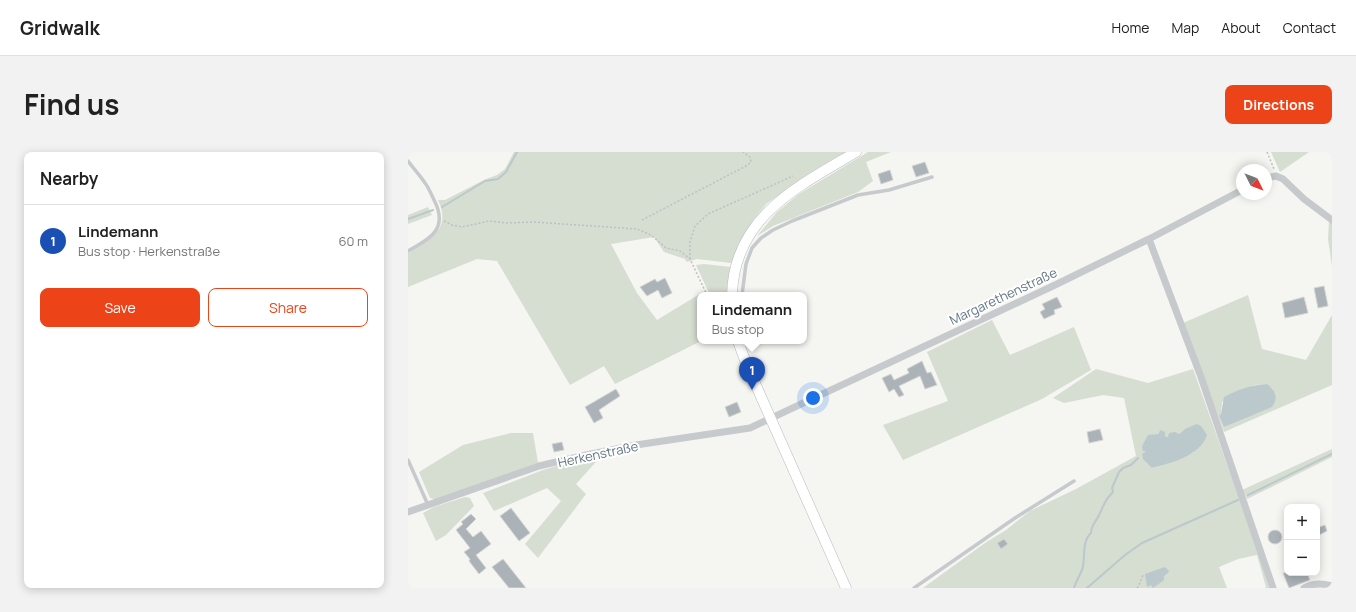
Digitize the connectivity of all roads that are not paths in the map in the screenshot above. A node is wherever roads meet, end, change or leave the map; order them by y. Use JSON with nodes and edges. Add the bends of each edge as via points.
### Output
{"nodes":[{"id":1,"x":856,"y":152,"type":"edge"},
{"id":2,"x":408,"y":161,"type":"edge"},
{"id":3,"x":932,"y":177,"type":"dead end"},
{"id":4,"x":1272,"y":177,"type":"edge"},
{"id":5,"x":1236,"y":193,"type":"edge"},
{"id":6,"x":1332,"y":220,"type":"edge"},
{"id":7,"x":1149,"y":239,"type":"junction"},
{"id":8,"x":408,"y":251,"type":"edge"},
{"id":9,"x":732,"y":292,"type":"edge"},
{"id":10,"x":742,"y":292,"type":"edge"},
{"id":11,"x":739,"y":344,"type":"edge"},
{"id":12,"x":771,"y":418,"type":"junction"},
{"id":13,"x":408,"y":460,"type":"edge"},
{"id":14,"x":1074,"y":481,"type":"dead end"},
{"id":15,"x":428,"y":505,"type":"junction"},
{"id":16,"x":408,"y":512,"type":"edge"},
{"id":17,"x":1332,"y":586,"type":"edge"},
{"id":18,"x":846,"y":588,"type":"edge"},
{"id":19,"x":914,"y":588,"type":"edge"},
{"id":20,"x":1273,"y":588,"type":"edge"},
{"id":21,"x":1304,"y":588,"type":"edge"}],
"edges":[{"from":1,"to":9,"type":"main road","via":[[783,198],[760,220],[738,261]]},
{"from":2,"to":8,"type":"lane","via":[[426,184],[440,212],[438,226],[430,237]]},
{"from":3,"to":10,"type":"lane","via":[[858,196],[773,230],[752,248],[746,264]]},
{"from":4,"to":6,"type":"street","via":[[1283,179]]},
{"from":5,"to":7,"type":"street","name":"Margarethenstraße"},
{"from":7,"to":12,"type":"street","name":"Margarethenstraße"},
{"from":7,"to":20,"type":"street","via":[[1201,377]]},
{"from":11,"to":12,"type":"main road"},
{"from":12,"to":15,"type":"street","name":"Herkenstraße","via":[[750,428],[586,454],[539,466]]},
{"from":12,"to":18,"type":"main road"},
{"from":13,"to":15,"type":"lane"},
{"from":14,"to":19,"type":"lane","via":[[1015,518]]},
{"from":15,"to":16,"type":"street","name":"Herkenstraße"},
{"from":17,"to":21,"type":"street","via":[[1324,584]]}]}
